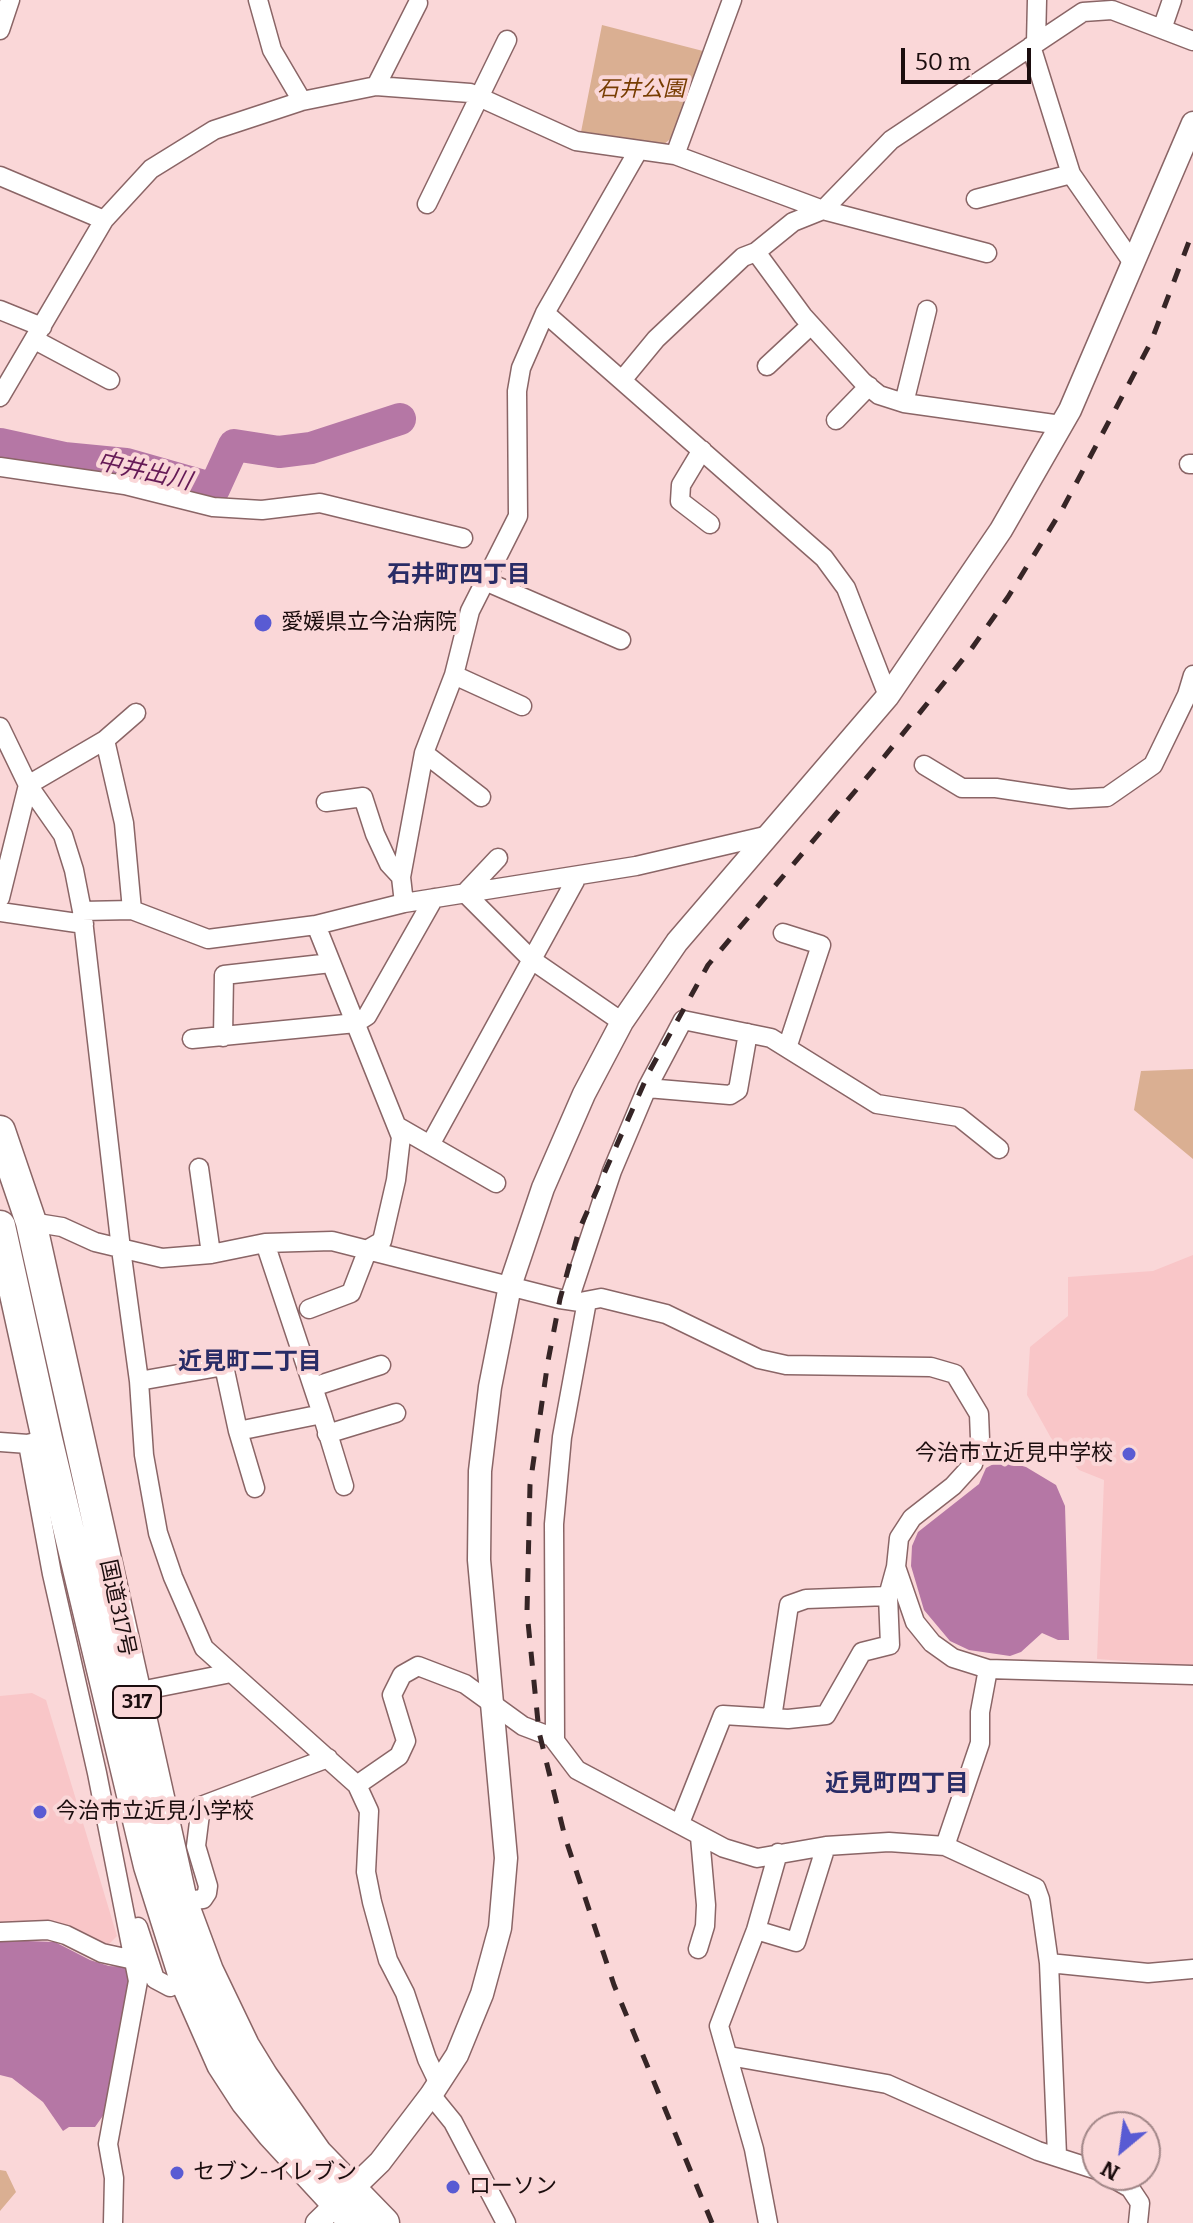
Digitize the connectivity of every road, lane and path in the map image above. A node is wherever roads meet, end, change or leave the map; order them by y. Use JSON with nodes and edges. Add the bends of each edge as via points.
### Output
{"nodes":[{"id":1,"x":10,"y":0,"type":"edge"},
{"id":2,"x":258,"y":0,"type":"edge"},
{"id":3,"x":732,"y":0,"type":"edge"},
{"id":4,"x":1037,"y":0,"type":"edge"},
{"id":5,"x":1172,"y":0,"type":"edge"},
{"id":6,"x":418,"y":3,"type":"dead end"},
{"id":7,"x":1162,"y":29,"type":"junction"},
{"id":8,"x":0,"y":30,"type":"edge"},
{"id":9,"x":507,"y":40,"type":"dead end"},
{"id":10,"x":1193,"y":41,"type":"edge"},
{"id":11,"x":1033,"y":44,"type":"junction"},
{"id":12,"x":376,"y":86,"type":"junction"},
{"id":13,"x":478,"y":97,"type":"junction"},
{"id":14,"x":302,"y":101,"type":"junction"},
{"id":15,"x":1193,"y":123,"type":"edge"},
{"id":16,"x":638,"y":151,"type":"junction"},
{"id":17,"x":675,"y":155,"type":"junction"},
{"id":18,"x":1071,"y":174,"type":"junction"},
{"id":19,"x":0,"y":176,"type":"edge"},
{"id":20,"x":976,"y":199,"type":"dead end"},
{"id":21,"x":427,"y":204,"type":"dead end"},
{"id":22,"x":823,"y":210,"type":"junction"},
{"id":23,"x":104,"y":220,"type":"junction"},
{"id":24,"x":756,"y":252,"type":"junction"},
{"id":25,"x":987,"y":253,"type":"dead end"},
{"id":26,"x":1133,"y":263,"type":"junction"},
{"id":27,"x":0,"y":310,"type":"edge"},
{"id":28,"x":927,"y":310,"type":"dead end"},
{"id":29,"x":545,"y":313,"type":"junction"},
{"id":30,"x":811,"y":325,"type":"junction"},
{"id":31,"x":38,"y":334,"type":"junction"},
{"id":32,"x":767,"y":366,"type":"dead end"},
{"id":33,"x":623,"y":379,"type":"junction"},
{"id":34,"x":110,"y":380,"type":"dead end"},
{"id":35,"x":869,"y":386,"type":"junction"},
{"id":36,"x":0,"y":397,"type":"edge"},
{"id":37,"x":904,"y":403,"type":"junction"},
{"id":38,"x":836,"y":420,"type":"dead end"},
{"id":39,"x":1061,"y":425,"type":"junction"},
{"id":40,"x":702,"y":450,"type":"junction"},
{"id":41,"x":0,"y":467,"type":"edge"},
{"id":42,"x":710,"y":524,"type":"dead end"},
{"id":43,"x":463,"y":538,"type":"dead end"},
{"id":44,"x":485,"y":581,"type":"junction"},
{"id":45,"x":621,"y":640,"type":"dead end"},
{"id":46,"x":454,"y":675,"type":"junction"},
{"id":47,"x":1193,"y":675,"type":"edge"},
{"id":48,"x":888,"y":696,"type":"junction"},
{"id":49,"x":522,"y":706,"type":"dead end"},
{"id":50,"x":136,"y":713,"type":"dead end"},
{"id":51,"x":0,"y":727,"type":"edge"},
{"id":52,"x":105,"y":740,"type":"junction"},
{"id":53,"x":424,"y":753,"type":"junction"},
{"id":54,"x":924,"y":765,"type":"dead end"},
{"id":55,"x":28,"y":785,"type":"junction"},
{"id":56,"x":481,"y":797,"type":"dead end"},
{"id":57,"x":326,"y":802,"type":"dead end"},
{"id":58,"x":765,"y":836,"type":"junction"},
{"id":59,"x":498,"y":858,"type":"dead end"},
{"id":60,"x":401,"y":877,"type":"junction"},
{"id":61,"x":575,"y":881,"type":"dead end"},
{"id":62,"x":465,"y":893,"type":"junction"},
{"id":63,"x":0,"y":898,"type":"edge"},
{"id":64,"x":434,"y":898,"type":"junction"},
{"id":65,"x":404,"y":903,"type":"junction"},
{"id":66,"x":132,"y":910,"type":"junction"},
{"id":67,"x":0,"y":912,"type":"edge"},
{"id":68,"x":83,"y":918,"type":"junction"},
{"id":69,"x":316,"y":925,"type":"junction"},
{"id":70,"x":783,"y":933,"type":"dead end"},
{"id":71,"x":532,"y":960,"type":"junction"},
{"id":72,"x":331,"y":963,"type":"junction"},
{"id":73,"x":622,"y":1022,"type":"junction"},
{"id":74,"x":356,"y":1023,"type":"junction"},
{"id":75,"x":748,"y":1033,"type":"junction"},
{"id":76,"x":223,"y":1037,"type":"junction"},
{"id":77,"x":192,"y":1039,"type":"dead end"},
{"id":78,"x":787,"y":1048,"type":"junction"},
{"id":79,"x":647,"y":1088,"type":"junction"},
{"id":80,"x":397,"y":1126,"type":"junction"},
{"id":81,"x":0,"y":1131,"type":"edge"},
{"id":82,"x":430,"y":1145,"type":"junction"},
{"id":83,"x":999,"y":1149,"type":"dead end"},
{"id":84,"x":199,"y":1168,"type":"dead end"},
{"id":85,"x":496,"y":1183,"type":"dead end"},
{"id":86,"x":31,"y":1222,"type":"junction"},
{"id":87,"x":0,"y":1226,"type":"edge"},
{"id":88,"x":265,"y":1243,"type":"junction"},
{"id":89,"x":121,"y":1249,"type":"junction"},
{"id":90,"x":368,"y":1249,"type":"junction"},
{"id":91,"x":211,"y":1254,"type":"junction"},
{"id":92,"x":510,"y":1286,"type":"junction"},
{"id":93,"x":578,"y":1300,"type":"junction"},
{"id":94,"x":309,"y":1309,"type":"dead end"},
{"id":95,"x":381,"y":1365,"type":"dead end"},
{"id":96,"x":139,"y":1381,"type":"junction"},
{"id":97,"x":313,"y":1387,"type":"junction"},
{"id":98,"x":396,"y":1413,"type":"dead end"},
{"id":99,"x":322,"y":1414,"type":"junction"},
{"id":100,"x":238,"y":1431,"type":"junction"},
{"id":101,"x":327,"y":1434,"type":"junction"},
{"id":102,"x":37,"y":1441,"type":"junction"},
{"id":103,"x":0,"y":1442,"type":"edge"},
{"id":104,"x":344,"y":1486,"type":"dead end"},
{"id":105,"x":255,"y":1488,"type":"dead end"},
{"id":106,"x":896,"y":1567,"type":"junction"},
{"id":107,"x":888,"y":1596,"type":"junction"},
{"id":108,"x":988,"y":1669,"type":"junction"},
{"id":109,"x":231,"y":1673,"type":"junction"},
{"id":110,"x":1193,"y":1675,"type":"edge"},
{"id":111,"x":135,"y":1692,"type":"junction"},
{"id":112,"x":493,"y":1704,"type":"junction"},
{"id":113,"x":772,"y":1718,"type":"junction"},
{"id":114,"x":555,"y":1740,"type":"junction"},
{"id":115,"x":328,"y":1758,"type":"junction"},
{"id":116,"x":357,"y":1785,"type":"junction"},
{"id":117,"x":680,"y":1823,"type":"junction"},
{"id":118,"x":700,"y":1837,"type":"junction"},
{"id":119,"x":826,"y":1846,"type":"junction"},
{"id":120,"x":945,"y":1846,"type":"junction"},
{"id":121,"x":778,"y":1853,"type":"junction"},
{"id":122,"x":117,"y":1872,"type":"junction"},
{"id":123,"x":171,"y":1902,"type":"junction"},
{"id":124,"x":756,"y":1930,"type":"junction"},
{"id":125,"x":0,"y":1932,"type":"edge"},
{"id":126,"x":698,"y":1949,"type":"dead end"},
{"id":127,"x":134,"y":1960,"type":"junction"},
{"id":128,"x":1049,"y":1963,"type":"junction"},
{"id":129,"x":1193,"y":1969,"type":"edge"},
{"id":130,"x":197,"y":1976,"type":"junction"},
{"id":131,"x":729,"y":2056,"type":"junction"},
{"id":132,"x":435,"y":2090,"type":"junction"},
{"id":133,"x":1057,"y":2155,"type":"junction"},
{"id":134,"x":1081,"y":2164,"type":"edge"},
{"id":135,"x":1132,"y":2191,"type":"edge"},
{"id":136,"x":341,"y":2210,"type":"edge"},
{"id":137,"x":113,"y":2223,"type":"edge"},
{"id":138,"x":384,"y":2223,"type":"edge"},
{"id":139,"x":506,"y":2223,"type":"edge"},
{"id":140,"x":768,"y":2223,"type":"edge"},
{"id":141,"x":1138,"y":2223,"type":"edge"}],
"edges":[{"from":1,"to":8,"type":"street"},
{"from":2,"to":14,"type":"street","via":[[272,50]]},
{"from":3,"to":17,"type":"street"},
{"from":4,"to":11,"type":"street"},
{"from":5,"to":7,"type":"street"},
{"from":6,"to":12,"type":"street"},
{"from":7,"to":10,"type":"street"},
{"from":7,"to":11,"type":"street","via":[[1112,10],[1083,12]]},
{"from":9,"to":13,"type":"street"},
{"from":11,"to":18,"type":"street"},
{"from":11,"to":22,"type":"street","via":[[891,140]]},
{"from":12,"to":13,"type":"street"},
{"from":12,"to":14,"type":"street"},
{"from":13,"to":16,"type":"street","via":[[576,141]]},
{"from":13,"to":21,"type":"street"},
{"from":14,"to":23,"type":"street","via":[[214,130],[151,169]]},
{"from":15,"to":26,"type":"street"},
{"from":16,"to":17,"type":"street"},
{"from":16,"to":29,"type":"street"},
{"from":17,"to":22,"type":"street"},
{"from":18,"to":20,"type":"street"},
{"from":18,"to":26,"type":"street"},
{"from":19,"to":23,"type":"street"},
{"from":22,"to":24,"type":"street","via":[[793,222]]},
{"from":22,"to":25,"type":"street"},
{"from":23,"to":31,"type":"street"},
{"from":24,"to":30,"type":"street"},
{"from":24,"to":33,"type":"street","via":[[743,257],[656,339]]},
{"from":26,"to":39,"type":"street"},
{"from":27,"to":31,"type":"street"},
{"from":28,"to":37,"type":"street"},
{"from":29,"to":33,"type":"street"},
{"from":29,"to":44,"type":"street","via":[[521,368],[517,391],[518,516]]},
{"from":30,"to":32,"type":"street"},
{"from":30,"to":35,"type":"street"},
{"from":31,"to":34,"type":"street"},
{"from":31,"to":36,"type":"street"},
{"from":33,"to":40,"type":"street"},
{"from":35,"to":37,"type":"street"},
{"from":35,"to":38,"type":"street"},
{"from":37,"to":39,"type":"street"},
{"from":39,"to":48,"type":"street","via":[[1001,530]]},
{"from":40,"to":42,"type":"street","via":[[681,485],[680,501]]},
{"from":40,"to":48,"type":"street","via":[[824,558],[846,588]]},
{"from":41,"to":43,"type":"street","via":[[125,485],[213,507],[262,510],[320,503]]},
{"from":44,"to":45,"type":"street"},
{"from":44,"to":46,"type":"street","via":[[470,611]]},
{"from":46,"to":49,"type":"street"},
{"from":46,"to":53,"type":"street"},
{"from":47,"to":54,"type":"street","via":[[1153,765],[1107,797],[1070,799],[962,788]]},
{"from":48,"to":58,"type":"street"},
{"from":50,"to":52,"type":"street"},
{"from":51,"to":55,"type":"street"},
{"from":52,"to":55,"type":"street"},
{"from":52,"to":66,"type":"street","via":[[124,823]]},
{"from":53,"to":56,"type":"street"},
{"from":53,"to":60,"type":"street"},
{"from":55,"to":63,"type":"street"},
{"from":55,"to":68,"type":"street","via":[[63,835]]},
{"from":57,"to":60,"type":"street","via":[[363,797],[384,854]]},
{"from":58,"to":62,"type":"street","via":[[636,866]]},
{"from":58,"to":73,"type":"street","via":[[677,942]]},
{"from":59,"to":62,"type":"street"},
{"from":60,"to":65,"type":"street"},
{"from":61,"to":71,"type":"street"},
{"from":62,"to":64,"type":"street"},
{"from":62,"to":71,"type":"street"},
{"from":64,"to":65,"type":"street"},
{"from":64,"to":74,"type":"street","via":[[367,1016]]},
{"from":65,"to":69,"type":"street"},
{"from":66,"to":68,"type":"street"},
{"from":66,"to":69,"type":"street","via":[[208,939]]},
{"from":67,"to":68,"type":"street"},
{"from":68,"to":89,"type":"street"},
{"from":69,"to":72,"type":"street"},
{"from":70,"to":78,"type":"street","via":[[821,945]]},
{"from":71,"to":73,"type":"street"},
{"from":71,"to":82,"type":"street"},
{"from":72,"to":74,"type":"street"},
{"from":72,"to":76,"type":"street","via":[[224,975]]},
{"from":73,"to":92,"type":"street","via":[[543,1188]]},
{"from":74,"to":76,"type":"street"},
{"from":74,"to":80,"type":"street"},
{"from":75,"to":78,"type":"street"},
{"from":75,"to":79,"type":"street","via":[[683,1020]]},
{"from":75,"to":79,"type":"street","via":[[738,1090],[730,1095]]},
{"from":76,"to":77,"type":"street"},
{"from":78,"to":83,"type":"street","via":[[877,1104],[959,1117]]},
{"from":79,"to":93,"type":"street","via":[[612,1171]]},
{"from":80,"to":82,"type":"street"},
{"from":80,"to":90,"type":"street","via":[[401,1137],[396,1180],[382,1241]]},
{"from":81,"to":86,"type":"highway","name":"国道317号","number":"317"},
{"from":82,"to":85,"type":"street"},
{"from":84,"to":91,"type":"street"},
{"from":86,"to":89,"type":"street","via":[[62,1227]]},
{"from":86,"to":111,"type":"highway","name":"国道317号","number":"317"},
{"from":87,"to":102,"type":"highway","name":"国道317号","number":"317"},
{"from":88,"to":90,"type":"street","via":[[332,1241]]},
{"from":88,"to":91,"type":"street"},
{"from":88,"to":97,"type":"street"},
{"from":89,"to":91,"type":"street","via":[[162,1258]]},
{"from":89,"to":96,"type":"street"},
{"from":90,"to":92,"type":"street"},
{"from":90,"to":94,"type":"street","via":[[351,1293]]},
{"from":92,"to":93,"type":"street"},
{"from":92,"to":112,"type":"street","via":[[480,1471],[479,1560]]},
{"from":93,"to":106,"type":"street","via":[[601,1298],[666,1314],[759,1359],[786,1365],[931,1367],[955,1374],[979,1414],[973,1464],[912,1518],[899,1538]]},
{"from":93,"to":114,"type":"street","via":[[554,1524]]},
{"from":95,"to":97,"type":"street"},
{"from":96,"to":100,"type":"street","via":[[224,1366]]},
{"from":96,"to":109,"type":"street","via":[[144,1455],[158,1533],[204,1648]]},
{"from":97,"to":99,"type":"street"},
{"from":98,"to":101,"type":"street"},
{"from":99,"to":100,"type":"street"},
{"from":99,"to":101,"type":"street"},
{"from":100,"to":105,"type":"street"},
{"from":101,"to":104,"type":"street"},
{"from":102,"to":103,"type":"street"},
{"from":102,"to":122,"type":"street","via":[[52,1574]]},
{"from":102,"to":123,"type":"highway","name":"国道317号","number":"317"},
{"from":106,"to":107,"type":"street"},
{"from":106,"to":108,"type":"street","via":[[915,1622],[932,1643],[953,1658]]},
{"from":107,"to":113,"type":"street","via":[[890,1645],[862,1652],[826,1715]]},
{"from":107,"to":113,"type":"street","via":[[806,1599],[789,1605]]},
{"from":108,"to":110,"type":"street"},
{"from":108,"to":120,"type":"street","via":[[980,1743]]},
{"from":109,"to":111,"type":"street"},
{"from":109,"to":115,"type":"street"},
{"from":111,"to":123,"type":"highway","name":"国道317号","number":"317"},
{"from":112,"to":114,"type":"street"},
{"from":112,"to":116,"type":"street","via":[[465,1684],[418,1666],[402,1675],[392,1695],[406,1741],[399,1756]]},
{"from":112,"to":132,"type":"street","via":[[506,1858],[500,1928],[472,2023]]},
{"from":113,"to":117,"type":"street","via":[[723,1715]]},
{"from":114,"to":117,"type":"street","via":[[577,1770]]},
{"from":115,"to":116,"type":"street"},
{"from":115,"to":123,"type":"street","via":[[201,1806],[196,1846],[207,1893],[203,1899]]},
{"from":116,"to":132,"type":"street","via":[[369,1811],[366,1872],[372,1902]]},
{"from":117,"to":118,"type":"street"},
{"from":118,"to":121,"type":"street","via":[[757,1858]]},
{"from":118,"to":126,"type":"street","via":[[706,1905]]},
{"from":119,"to":120,"type":"street"},
{"from":119,"to":121,"type":"street"},
{"from":119,"to":124,"type":"street","via":[[796,1942]]},
{"from":120,"to":128,"type":"street","via":[[1036,1888]]},
{"from":121,"to":124,"type":"street"},
{"from":122,"to":127,"type":"street"},
{"from":122,"to":130,"type":"street","via":[[155,1979],[170,1987]]},
{"from":123,"to":130,"type":"highway","name":"国道317号","number":"317"},
{"from":124,"to":131,"type":"street","via":[[719,2026]]},
{"from":125,"to":127,"type":"street","via":[[48,1930]]},
{"from":127,"to":137,"type":"street","via":[[138,1981],[108,2144]]},
{"from":128,"to":129,"type":"street","via":[[1148,1973]]},
{"from":128,"to":133,"type":"street"},
{"from":130,"to":136,"type":"highway","name":"国道317号","number":"317","via":[[317,2154]]},
{"from":131,"to":133,"type":"street","via":[[887,2084]]},
{"from":131,"to":140,"type":"street"},
{"from":132,"to":136,"type":"street"},
{"from":132,"to":139,"type":"street"},
{"from":133,"to":134,"type":"street"},
{"from":135,"to":141,"type":"street","via":[[1140,2203]]},
{"from":136,"to":138,"type":"highway","name":"国道317号","number":"317"}]}
